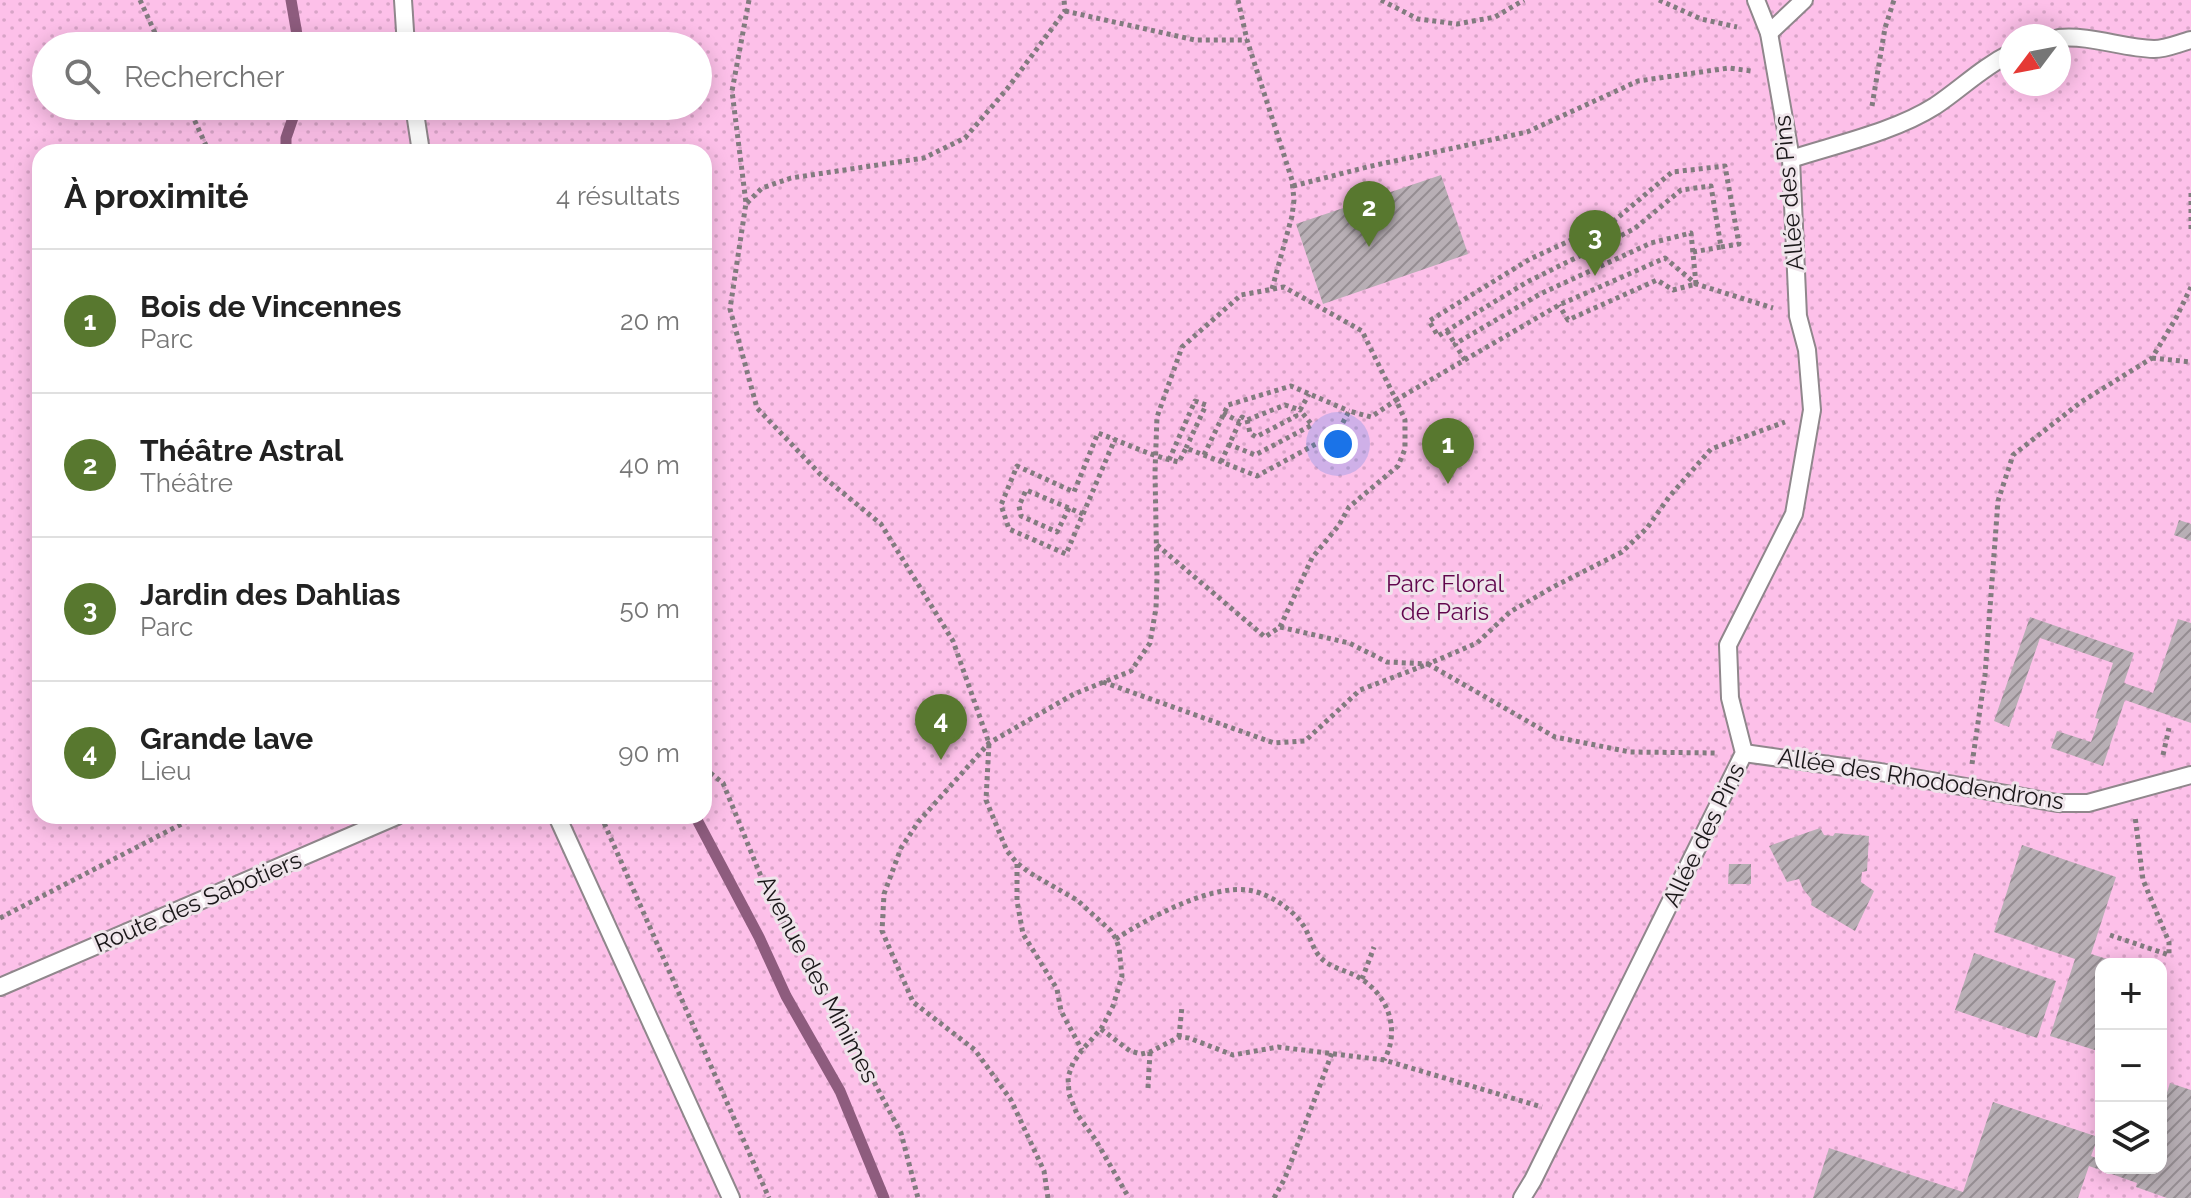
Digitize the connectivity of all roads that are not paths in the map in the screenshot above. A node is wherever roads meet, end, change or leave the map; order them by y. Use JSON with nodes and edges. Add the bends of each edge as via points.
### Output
{"nodes":[{"id":1,"x":403,"y":0,"type":"edge"},
{"id":2,"x":1756,"y":0,"type":"edge"},
{"id":3,"x":1804,"y":0,"type":"edge"},
{"id":4,"x":404,"y":32,"type":"edge"},
{"id":5,"x":1769,"y":33,"type":"junction"},
{"id":6,"x":2071,"y":37,"type":"edge"},
{"id":7,"x":2191,"y":40,"type":"edge"},
{"id":8,"x":1999,"y":59,"type":"edge"},
{"id":9,"x":416,"y":120,"type":"edge"},
{"id":10,"x":420,"y":144,"type":"edge"},
{"id":11,"x":1791,"y":159,"type":"junction"},
{"id":12,"x":1744,"y":753,"type":"junction"},
{"id":13,"x":2191,"y":775,"type":"edge"},
{"id":14,"x":378,"y":824,"type":"edge"},
{"id":15,"x":561,"y":824,"type":"edge"},
{"id":16,"x":0,"y":987,"type":"edge"},
{"id":17,"x":731,"y":1198,"type":"edge"},
{"id":18,"x":1522,"y":1198,"type":"edge"}],
"edges":[{"from":1,"to":4,"type":"lane"},
{"from":2,"to":5,"type":"lane","name":"Allée des Pins"},
{"from":3,"to":5,"type":"lane"},
{"from":5,"to":11,"type":"lane","name":"Allée des Pins"},
{"from":6,"to":7,"type":"lane","via":[[2157,49]]},
{"from":8,"to":11,"type":"lane","via":[[1934,106]]},
{"from":9,"to":10,"type":"lane"},
{"from":11,"to":12,"type":"lane","name":"Allée des Pins","via":[[1798,316],[1812,410],[1794,514],[1728,645],[1730,698]]},
{"from":12,"to":13,"type":"lane","name":"Allée des Rhododendrons","via":[[2057,803],[2088,803]]},
{"from":12,"to":18,"type":"lane","name":"Allée des Pins"},
{"from":14,"to":16,"type":"lane","name":"Route des Sabotiers"},
{"from":15,"to":17,"type":"lane"}]}
